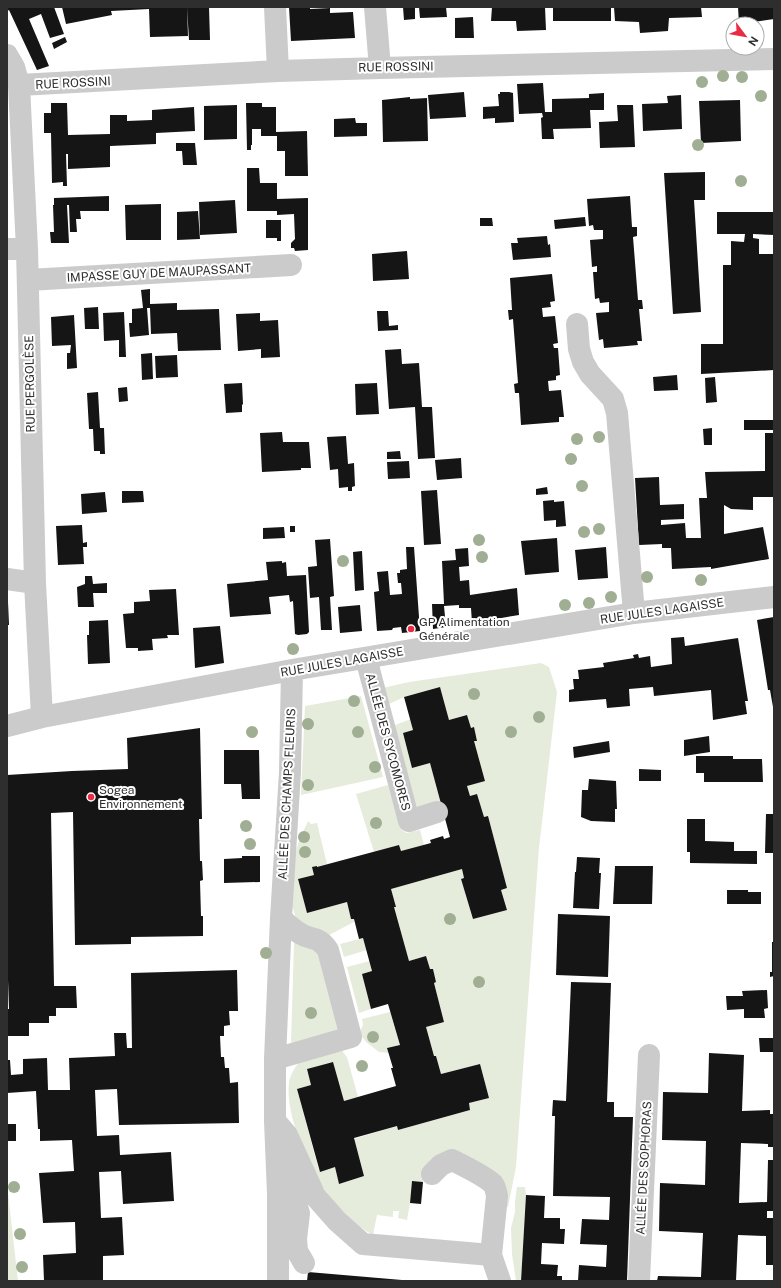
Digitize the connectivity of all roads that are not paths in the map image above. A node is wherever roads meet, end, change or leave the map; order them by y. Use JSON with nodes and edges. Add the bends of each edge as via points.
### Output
{"nodes":[{"id":1,"x":275,"y":7,"type":"edge"},
{"id":2,"x":375,"y":7,"type":"edge"},
{"id":3,"x":7,"y":55,"type":"edge"},
{"id":4,"x":774,"y":59,"type":"edge"},
{"id":5,"x":380,"y":68,"type":"junction"},
{"id":6,"x":278,"y":71,"type":"junction"},
{"id":7,"x":19,"y":86,"type":"junction"},
{"id":8,"x":17,"y":249,"type":"edge"},
{"id":9,"x":291,"y":265,"type":"dead end"},
{"id":10,"x":28,"y":280,"type":"junction"},
{"id":11,"x":577,"y":324,"type":"dead end"},
{"id":12,"x":7,"y":579,"type":"edge"},
{"id":13,"x":35,"y":583,"type":"junction"},
{"id":14,"x":774,"y":597,"type":"edge"},
{"id":15,"x":634,"y":613,"type":"junction"},
{"id":16,"x":366,"y":658,"type":"junction"},
{"id":17,"x":292,"y":670,"type":"junction"},
{"id":18,"x":42,"y":717,"type":"junction"},
{"id":19,"x":7,"y":726,"type":"edge"},
{"id":20,"x":437,"y":812,"type":"dead end"},
{"id":21,"x":280,"y":918,"type":"junction"},
{"id":22,"x":649,"y":1055,"type":"dead end"},
{"id":23,"x":276,"y":1059,"type":"junction"},
{"id":24,"x":275,"y":1121,"type":"junction"},
{"id":25,"x":432,"y":1174,"type":"dead end"},
{"id":26,"x":491,"y":1256,"type":"junction"},
{"id":27,"x":304,"y":1263,"type":"dead end"},
{"id":28,"x":278,"y":1281,"type":"edge"},
{"id":29,"x":500,"y":1281,"type":"edge"},
{"id":30,"x":639,"y":1281,"type":"edge"}],
"edges":[{"from":1,"to":6,"type":"street"},
{"from":2,"to":5,"type":"street"},
{"from":3,"to":7,"type":"street","name":"RUE PERGOLÈSE","via":[[14,67]]},
{"from":4,"to":5,"type":"street","name":"RUE ROSSINI"},
{"from":5,"to":6,"type":"street","name":"RUE ROSSINI"},
{"from":6,"to":7,"type":"street","name":"RUE ROSSINI"},
{"from":7,"to":8,"type":"street","name":"RUE PERGOLÈSE"},
{"from":8,"to":10,"type":"street","name":"RUE PERGOLÈSE"},
{"from":9,"to":10,"type":"street","name":"IMPASSE GUY DE MAUPASSANT"},
{"from":10,"to":13,"type":"street","name":"RUE PERGOLÈSE"},
{"from":11,"to":15,"type":"street","via":[[583,362],[590,374],[613,399],[617,413]]},
{"from":12,"to":13,"type":"street"},
{"from":13,"to":18,"type":"street","name":"RUE PERGOLÈSE"},
{"from":14,"to":15,"type":"street","name":"RUE JULES LAGAISSE"},
{"from":15,"to":16,"type":"street","name":"RUE JULES LAGAISSE"},
{"from":16,"to":17,"type":"street","name":"RUE JULES LAGAISSE"},
{"from":16,"to":20,"type":"street","name":"ALLÉE DES SYCOMORES","via":[[409,821]]},
{"from":17,"to":18,"type":"street","name":"RUE JULES LAGAISSE"},
{"from":17,"to":21,"type":"street","name":"ALLÉE DES CHAMPS FLEURIS","via":[[290,772]]},
{"from":18,"to":19,"type":"street","name":"RUE JULES LAGAISSE"},
{"from":21,"to":23,"type":"street","name":"ALLÉE DES CHAMPS FLEURIS"},
{"from":21,"to":23,"type":"street","via":[[303,935],[324,944],[328,950],[351,1037]]},
{"from":22,"to":30,"type":"street","name":"ALLÉE DES SOPHORAS"},
{"from":23,"to":24,"type":"street","name":"ALLÉE DES CHAMPS FLEURIS"},
{"from":24,"to":26,"type":"street","via":[[288,1135],[315,1196],[337,1221],[363,1244]]},
{"from":24,"to":27,"type":"street","via":[[284,1166],[299,1213],[297,1251]]},
{"from":24,"to":28,"type":"street"},
{"from":25,"to":26,"type":"street","via":[[441,1165],[452,1160],[493,1184],[497,1196]]},
{"from":26,"to":29,"type":"street"}]}
